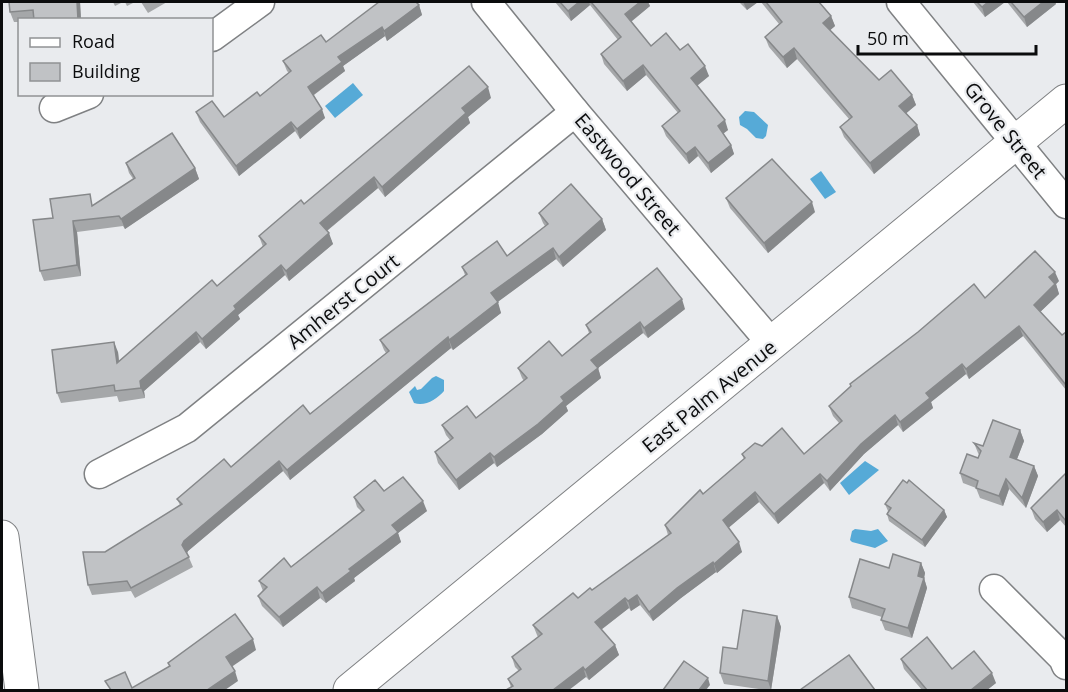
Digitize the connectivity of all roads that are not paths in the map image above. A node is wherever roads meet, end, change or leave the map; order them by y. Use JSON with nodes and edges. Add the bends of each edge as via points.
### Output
{"nodes":[{"id":1,"x":260,"y":2,"type":"edge"},
{"id":2,"x":486,"y":2,"type":"edge"},
{"id":3,"x":901,"y":2,"type":"edge"},
{"id":4,"x":213,"y":36,"type":"edge"},
{"id":5,"x":84,"y":96,"type":"edge"},
{"id":6,"x":1066,"y":101,"type":"edge"},
{"id":7,"x":54,"y":108,"type":"dead end"},
{"id":8,"x":575,"y":112,"type":"junction"},
{"id":9,"x":1016,"y":142,"type":"junction"},
{"id":10,"x":1066,"y":204,"type":"edge"},
{"id":11,"x":772,"y":344,"type":"junction"},
{"id":12,"x":99,"y":474,"type":"dead end"},
{"id":13,"x":2,"y":537,"type":"edge"},
{"id":14,"x":994,"y":589,"type":"dead end"},
{"id":15,"x":1066,"y":665,"type":"edge"},
{"id":16,"x":22,"y":690,"type":"edge"},
{"id":17,"x":350,"y":690,"type":"edge"}],
"edges":[{"from":1,"to":4,"type":"street"},
{"from":2,"to":8,"type":"street","name":"Eastwood Street"},
{"from":3,"to":9,"type":"street","name":"Grove Street"},
{"from":5,"to":7,"type":"street"},
{"from":6,"to":9,"type":"street","name":"East Palm Avenue"},
{"from":8,"to":11,"type":"street","name":"Eastwood Street"},
{"from":8,"to":12,"type":"street","name":"Amherst Court","via":[[187,428]]},
{"from":9,"to":10,"type":"street","name":"Grove Street"},
{"from":9,"to":11,"type":"street","name":"East Palm Avenue"},
{"from":11,"to":17,"type":"street","name":"East Palm Avenue"},
{"from":13,"to":16,"type":"street"},
{"from":14,"to":15,"type":"street"}]}
